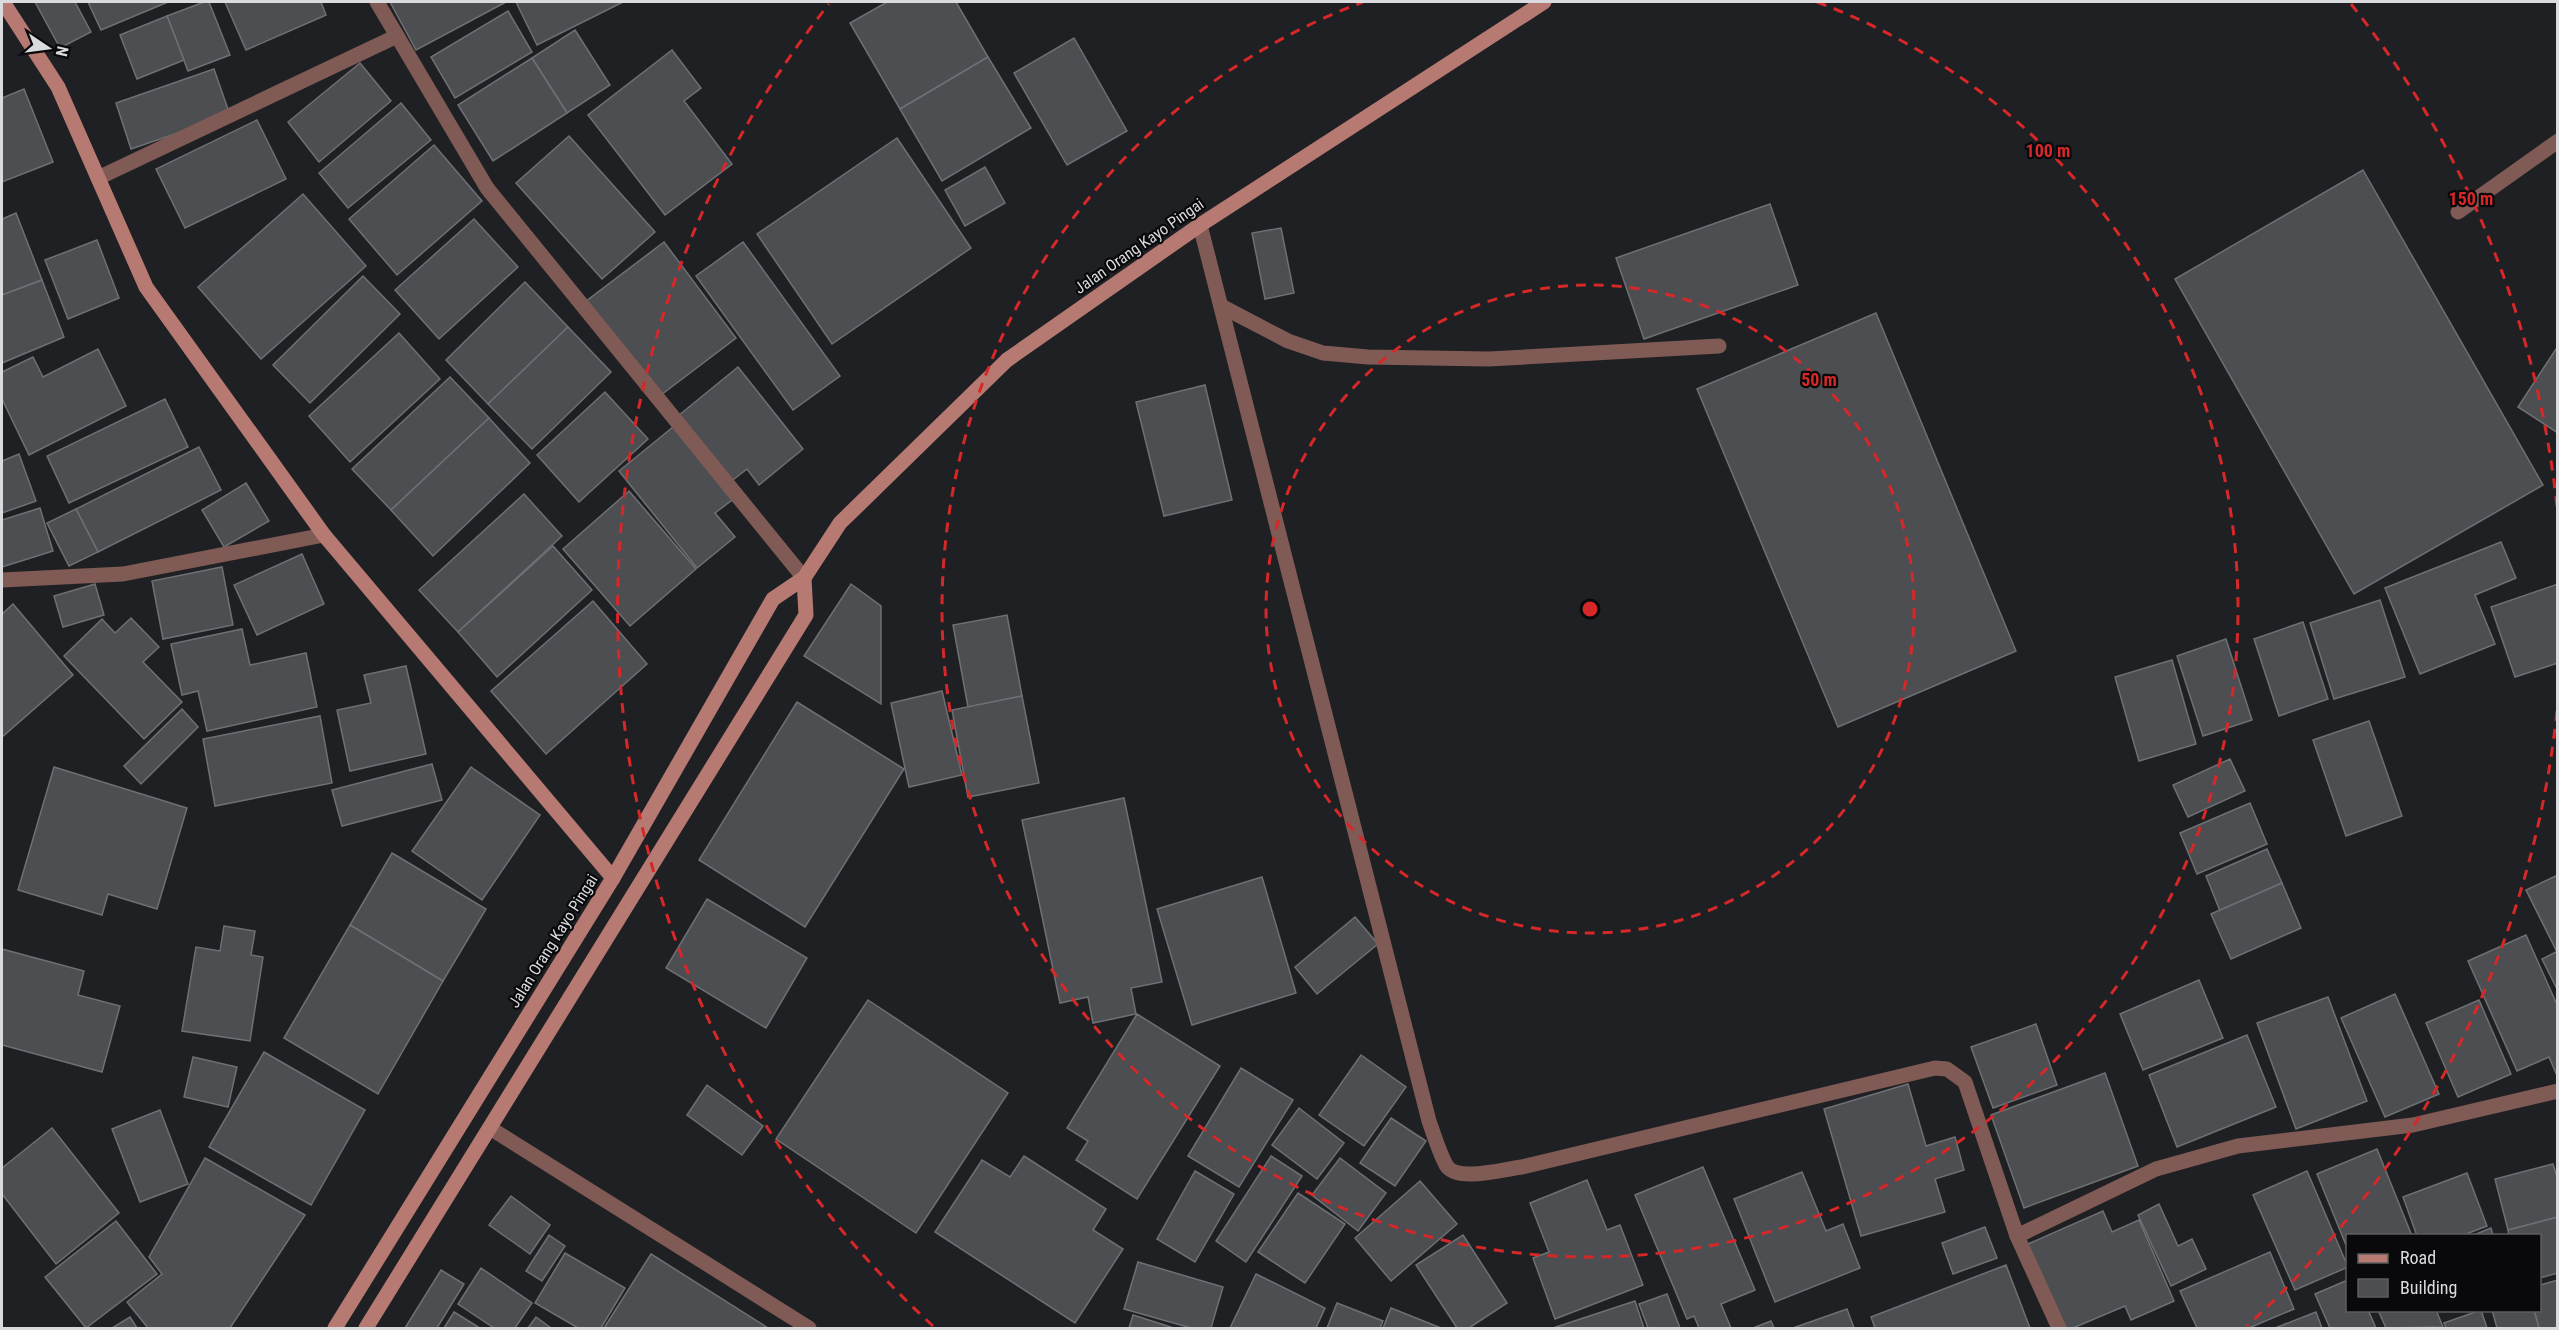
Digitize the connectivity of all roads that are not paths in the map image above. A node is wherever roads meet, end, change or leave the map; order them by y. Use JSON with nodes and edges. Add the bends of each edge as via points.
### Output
{"nodes":[{"id":1,"x":3,"y":2,"type":"edge"},
{"id":2,"x":377,"y":2,"type":"edge"},
{"id":3,"x":1544,"y":2,"type":"edge"},
{"id":4,"x":397,"y":36,"type":"junction"},
{"id":5,"x":2558,"y":141,"type":"edge"},
{"id":6,"x":98,"y":178,"type":"junction"},
{"id":7,"x":2458,"y":212,"type":"dead end"},
{"id":8,"x":1200,"y":225,"type":"junction"},
{"id":9,"x":1221,"y":306,"type":"junction"},
{"id":10,"x":1719,"y":346,"type":"dead end"},
{"id":11,"x":324,"y":535,"type":"junction"},
{"id":12,"x":804,"y":578,"type":"junction"},
{"id":13,"x":2,"y":579,"type":"edge"},
{"id":14,"x":614,"y":878,"type":"junction"},
{"id":15,"x":2558,"y":1091,"type":"edge"},
{"id":16,"x":490,"y":1128,"type":"junction"},
{"id":17,"x":2017,"y":1236,"type":"junction"},
{"id":18,"x":335,"y":1329,"type":"edge"},
{"id":19,"x":366,"y":1329,"type":"edge"},
{"id":20,"x":809,"y":1329,"type":"edge"},
{"id":21,"x":2059,"y":1329,"type":"edge"}],
"edges":[{"from":1,"to":6,"type":"main road","via":[[58,87]]},
{"from":2,"to":4,"type":"street"},
{"from":3,"to":8,"type":"main road","name":"Jalan Orang Kayo Pingai"},
{"from":4,"to":6,"type":"street"},
{"from":4,"to":12,"type":"street","via":[[487,188]]},
{"from":5,"to":7,"type":"street"},
{"from":6,"to":11,"type":"main road","via":[[146,287]]},
{"from":8,"to":9,"type":"street"},
{"from":8,"to":12,"type":"main road","name":"Jalan Orang Kayo Pingai","via":[[1007,360],[840,523]]},
{"from":9,"to":10,"type":"street","via":[[1288,341],[1323,353],[1368,357],[1489,359]]},
{"from":9,"to":17,"type":"street","via":[[1429,1121],[1447,1167],[1458,1174],[1522,1167],[1935,1068],[1947,1069],[1965,1082]]},
{"from":11,"to":13,"type":"street","via":[[123,574]]},
{"from":11,"to":14,"type":"main road"},
{"from":12,"to":14,"type":"main road","name":"Jalan Orang Kayo Pingai","via":[[773,599]]},
{"from":12,"to":16,"type":"main road","via":[[806,615]]},
{"from":14,"to":18,"type":"main road","name":"Jalan Orang Kayo Pingai"},
{"from":15,"to":17,"type":"street","via":[[2413,1125],[2238,1146],[2156,1169]]},
{"from":16,"to":19,"type":"main road"},
{"from":16,"to":20,"type":"street"},
{"from":17,"to":21,"type":"street"}]}
